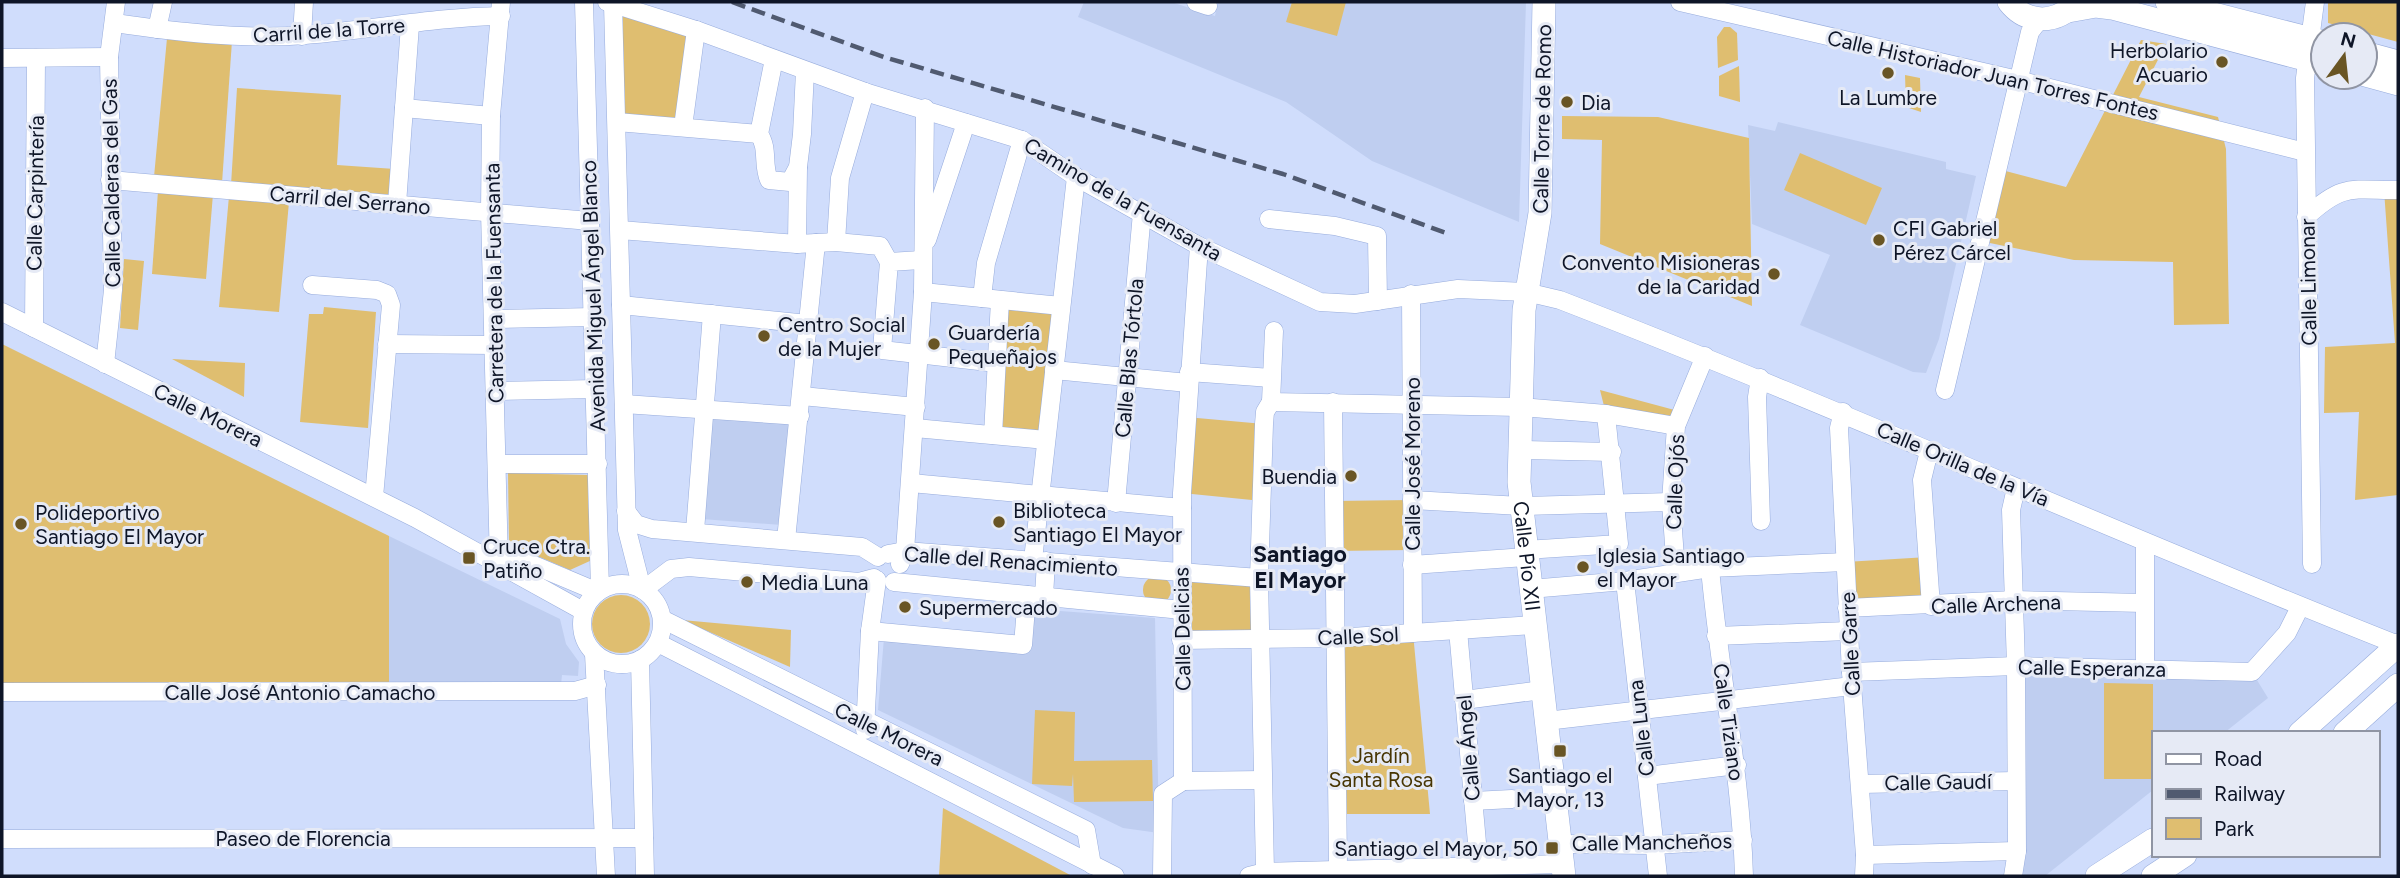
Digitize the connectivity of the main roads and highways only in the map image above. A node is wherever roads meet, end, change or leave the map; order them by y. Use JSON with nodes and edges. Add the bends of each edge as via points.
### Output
{"nodes":[{"id":1,"x":1544,"y":2,"type":"edge"},
{"id":2,"x":2167,"y":2,"type":"edge"},
{"id":3,"x":2072,"y":6,"type":"edge"},
{"id":4,"x":2026,"y":17,"type":"edge"},
{"id":5,"x":2309,"y":49,"type":"edge"},
{"id":6,"x":2309,"y":50,"type":"edge"},
{"id":7,"x":2379,"y":57,"type":"edge"},
{"id":8,"x":2398,"y":62,"type":"edge"},
{"id":9,"x":2379,"y":79,"type":"edge"},
{"id":10,"x":2398,"y":84,"type":"edge"},
{"id":11,"x":1538,"y":236,"type":"joint"},
{"id":12,"x":2398,"y":645,"type":"edge"},
{"id":13,"x":2398,"y":686,"type":"edge"},
{"id":14,"x":2302,"y":731,"type":"edge"},
{"id":15,"x":2347,"y":731,"type":"edge"},
{"id":16,"x":2152,"y":841,"type":"edge"},
{"id":17,"x":2182,"y":857,"type":"edge"},
{"id":18,"x":1562,"y":862,"type":"edge"},
{"id":19,"x":2097,"y":876,"type":"edge"},
{"id":20,"x":2153,"y":876,"type":"edge"}],
"edges":[{"from":1,"to":11,"type":"main road","name":"Calle Torre de Romo"},
{"from":2,"to":5,"type":"main road"},
{"from":3,"to":4,"type":"main road","via":[[2050,19]]},
{"from":3,"to":6,"type":"main road","via":[[2112,8]]},
{"from":7,"to":8,"type":"main road"},
{"from":9,"to":10,"type":"main road"},
{"from":11,"to":18,"type":"main road","name":"Calle Pío XII","via":[[1525,292],[1521,506]]},
{"from":12,"to":14,"type":"main road"},
{"from":13,"to":15,"type":"main road"},
{"from":16,"to":19,"type":"main road"},
{"from":17,"to":20,"type":"main road"}]}
